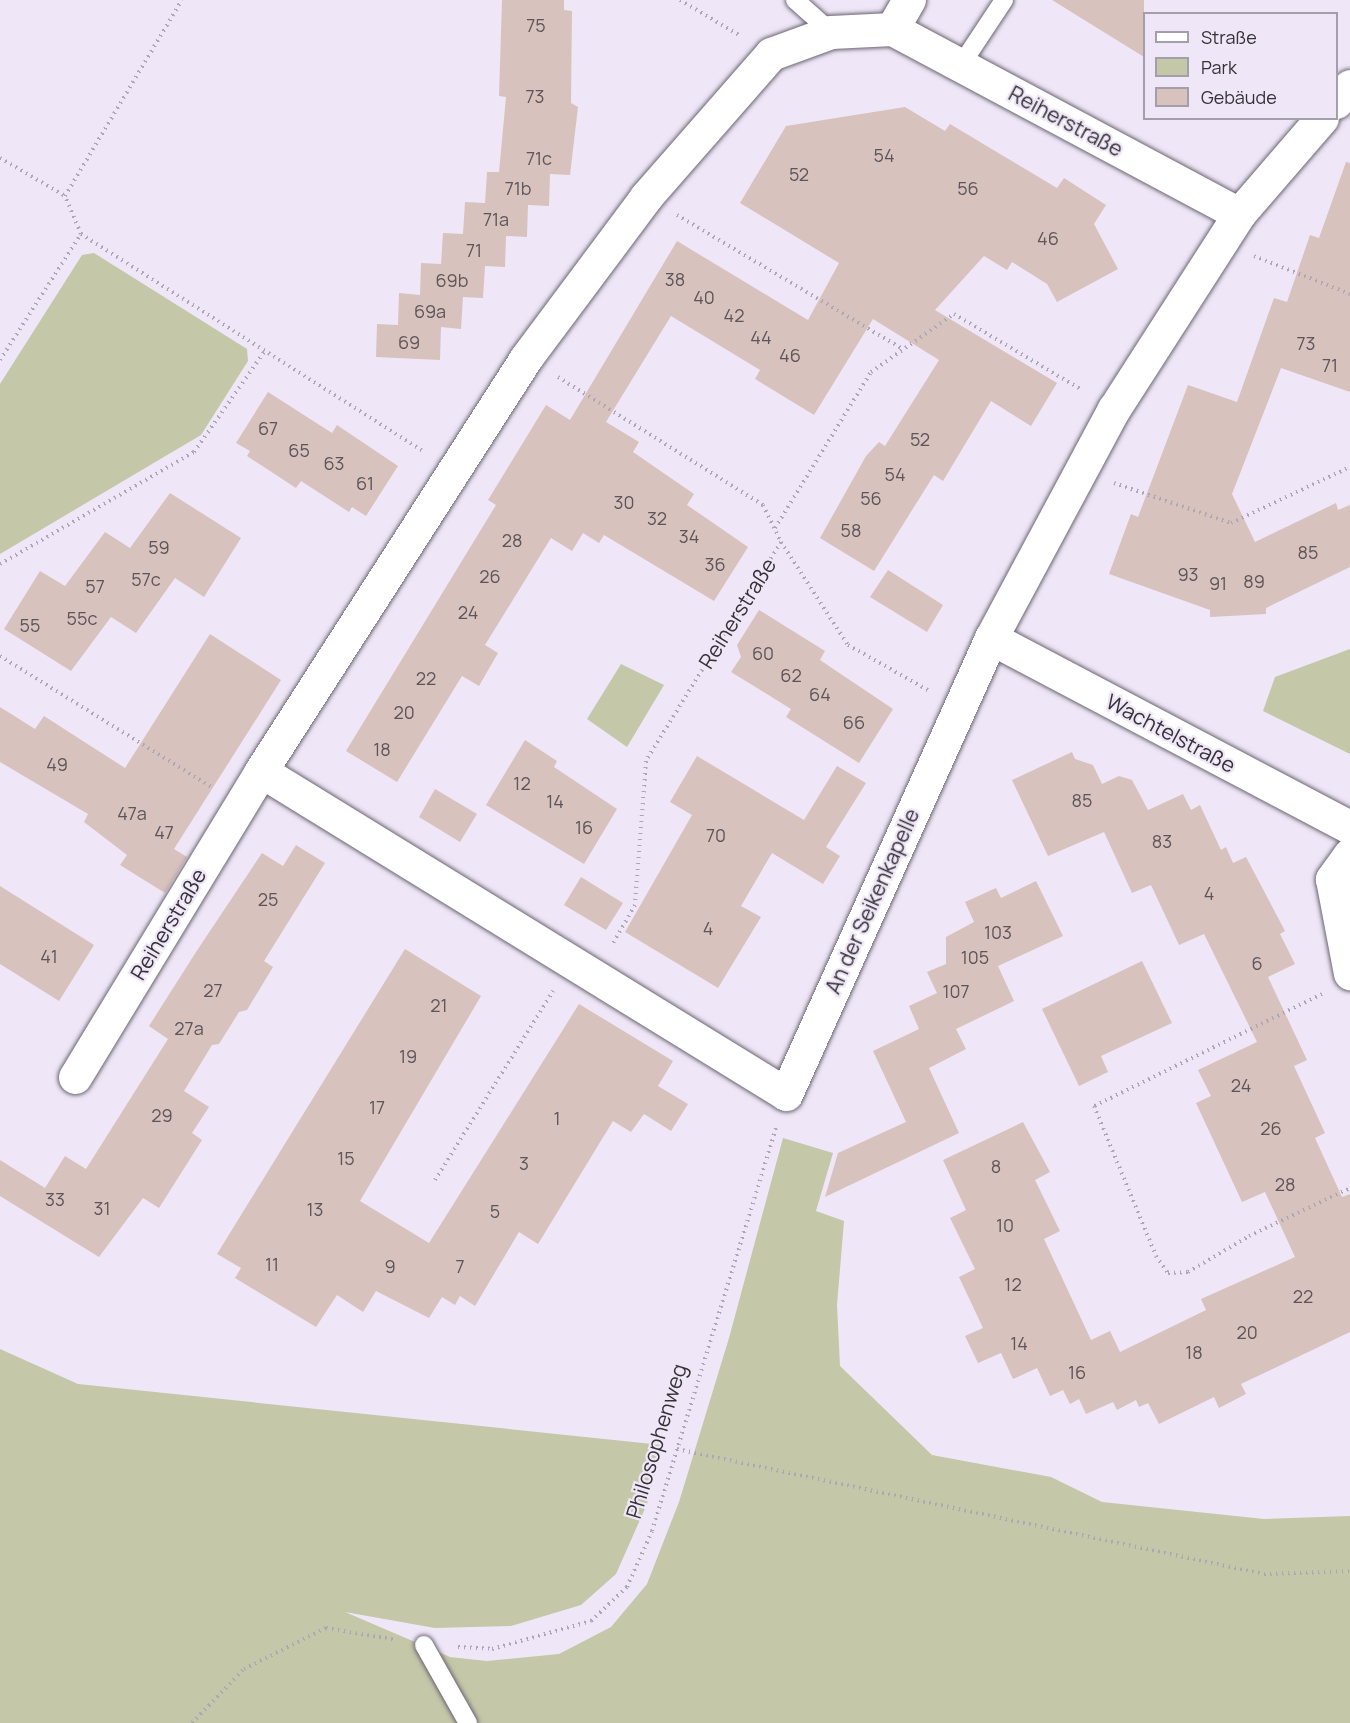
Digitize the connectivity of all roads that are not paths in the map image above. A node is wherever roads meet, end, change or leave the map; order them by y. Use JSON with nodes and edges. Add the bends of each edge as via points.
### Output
{"nodes":[{"id":1,"x":795,"y":0,"type":"edge"},
{"id":2,"x":909,"y":0,"type":"edge"},
{"id":3,"x":1004,"y":0,"type":"edge"},
{"id":4,"x":892,"y":29,"type":"junction"},
{"id":5,"x":831,"y":32,"type":"junction"},
{"id":6,"x":961,"y":65,"type":"junction"},
{"id":7,"x":1350,"y":86,"type":"edge"},
{"id":8,"x":1338,"y":100,"type":"edge"},
{"id":9,"x":1320,"y":120,"type":"edge"},
{"id":10,"x":1239,"y":214,"type":"junction"},
{"id":11,"x":991,"y":638,"type":"junction"},
{"id":12,"x":261,"y":771,"type":"junction"},
{"id":13,"x":1350,"y":827,"type":"edge"},
{"id":14,"x":1350,"y":854,"type":"edge"},
{"id":15,"x":1339,"y":982,"type":"edge"},
{"id":16,"x":75,"y":1077,"type":"dead end"},
{"id":17,"x":424,"y":1645,"type":"road end"},
{"id":18,"x":468,"y":1723,"type":"edge"}],
"edges":[{"from":1,"to":5,"type":"lane"},
{"from":2,"to":4,"type":"street"},
{"from":3,"to":6,"type":"lane"},
{"from":4,"to":5,"type":"street","name":"Reiherstraße"},
{"from":4,"to":6,"type":"street","name":"Reiherstraße"},
{"from":5,"to":12,"type":"street","name":"Reiherstraße","via":[[771,54],[646,197],[526,358]]},
{"from":6,"to":10,"type":"street","name":"Reiherstraße"},
{"from":7,"to":8,"type":"street"},
{"from":9,"to":10,"type":"street","name":"An der Seikenkapelle"},
{"from":10,"to":11,"type":"street","name":"An der Seikenkapelle","via":[[1114,409]]},
{"from":11,"to":12,"type":"street","name":"An der Seikenkapelle","via":[[786,1095]]},
{"from":11,"to":13,"type":"street","name":"Wachtelstraße"},
{"from":12,"to":16,"type":"street","name":"Reiherstraße"},
{"from":14,"to":15,"type":"street","via":[[1332,879]]},
{"from":17,"to":18,"type":"lane"}]}
